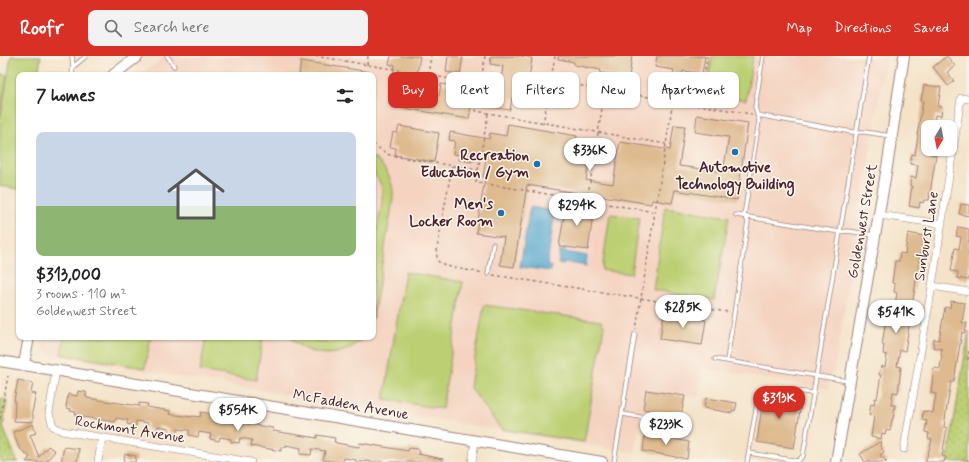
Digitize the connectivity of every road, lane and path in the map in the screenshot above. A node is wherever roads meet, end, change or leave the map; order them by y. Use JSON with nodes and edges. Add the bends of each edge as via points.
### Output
{"nodes":[{"id":1,"x":72,"y":56,"type":"edge"},
{"id":2,"x":86,"y":56,"type":"edge"},
{"id":3,"x":167,"y":56,"type":"edge"},
{"id":4,"x":315,"y":56,"type":"edge"},
{"id":5,"x":368,"y":56,"type":"edge"},
{"id":6,"x":431,"y":56,"type":"edge"},
{"id":7,"x":485,"y":56,"type":"edge"},
{"id":8,"x":554,"y":56,"type":"edge"},
{"id":9,"x":707,"y":56,"type":"edge"},
{"id":10,"x":764,"y":56,"type":"edge"},
{"id":11,"x":869,"y":56,"type":"edge"},
{"id":12,"x":904,"y":56,"type":"edge"},
{"id":13,"x":132,"y":58,"type":"edge"},
{"id":14,"x":367,"y":65,"type":"junction"},
{"id":15,"x":174,"y":66,"type":"dead end"},
{"id":16,"x":73,"y":67,"type":"junction"},
{"id":17,"x":72,"y":72,"type":"edge"},
{"id":18,"x":116,"y":72,"type":"edge"},
{"id":19,"x":410,"y":72,"type":"edge"},
{"id":20,"x":428,"y":72,"type":"edge"},
{"id":21,"x":483,"y":72,"type":"edge"},
{"id":22,"x":552,"y":72,"type":"edge"},
{"id":23,"x":705,"y":72,"type":"edge"},
{"id":24,"x":969,"y":99,"type":"edge"},
{"id":25,"x":477,"y":108,"type":"edge"},
{"id":26,"x":546,"y":108,"type":"edge"},
{"id":27,"x":602,"y":108,"type":"edge"},
{"id":28,"x":672,"y":108,"type":"edge"},
{"id":29,"x":713,"y":108,"type":"edge"},
{"id":30,"x":488,"y":114,"type":"junction"},
{"id":31,"x":757,"y":115,"type":"junction"},
{"id":32,"x":543,"y":124,"type":"junction"},
{"id":33,"x":857,"y":132,"type":"junction"},
{"id":34,"x":598,"y":133,"type":"junction"},
{"id":35,"x":892,"y":136,"type":"junction"},
{"id":36,"x":666,"y":144,"type":"junction"},
{"id":37,"x":376,"y":146,"type":"edge"},
{"id":38,"x":452,"y":166,"type":"junction"},
{"id":39,"x":478,"y":170,"type":"junction"},
{"id":40,"x":587,"y":201,"type":"junction"},
{"id":41,"x":655,"y":212,"type":"junction"},
{"id":42,"x":736,"y":215,"type":"dead end"},
{"id":43,"x":879,"y":215,"type":"junction"},
{"id":44,"x":744,"y":216,"type":"junction"},
{"id":45,"x":942,"y":224,"type":"junction"},
{"id":46,"x":840,"y":232,"type":"junction"},
{"id":47,"x":875,"y":235,"type":"junction"},
{"id":48,"x":493,"y":244,"type":"dead end"},
{"id":49,"x":488,"y":274,"type":"junction"},
{"id":50,"x":932,"y":286,"type":"junction"},
{"id":51,"x":969,"y":292,"type":"edge"},
{"id":52,"x":641,"y":298,"type":"junction"},
{"id":53,"x":734,"y":313,"type":"junction"},
{"id":54,"x":635,"y":334,"type":"joint"},
{"id":55,"x":28,"y":340,"type":"edge"},
{"id":56,"x":969,"y":351,"type":"edge"},
{"id":57,"x":715,"y":359,"type":"dead end"},
{"id":58,"x":727,"y":360,"type":"junction"},
{"id":59,"x":0,"y":361,"type":"edge"},
{"id":60,"x":969,"y":361,"type":"edge"},
{"id":61,"x":24,"y":364,"type":"junction"},
{"id":62,"x":56,"y":370,"type":"junction"},
{"id":63,"x":8,"y":376,"type":"dead end"},
{"id":64,"x":816,"y":376,"type":"junction"},
{"id":65,"x":849,"y":381,"type":"junction"},
{"id":66,"x":814,"y":393,"type":"junction"},
{"id":67,"x":622,"y":414,"type":"junction"},
{"id":68,"x":0,"y":419,"type":"edge"},
{"id":69,"x":680,"y":424,"type":"dead end"},
{"id":70,"x":102,"y":438,"type":"junction"},
{"id":71,"x":475,"y":440,"type":"junction"},
{"id":72,"x":904,"y":449,"type":"dead end"},
{"id":73,"x":749,"y":453,"type":"junction"},
{"id":74,"x":969,"y":456,"type":"edge"},
{"id":75,"x":98,"y":462,"type":"edge"},
{"id":76,"x":251,"y":462,"type":"edge"},
{"id":77,"x":472,"y":462,"type":"edge"},
{"id":78,"x":602,"y":462,"type":"edge"},
{"id":79,"x":614,"y":462,"type":"edge"},
{"id":80,"x":747,"y":462,"type":"edge"},
{"id":81,"x":836,"y":462,"type":"edge"},
{"id":82,"x":967,"y":462,"type":"edge"}],
"edges":[{"from":1,"to":16,"type":"lane"},
{"from":2,"to":16,"type":"lane"},
{"from":3,"to":15,"type":"lane"},
{"from":4,"to":14,"type":"path"},
{"from":5,"to":14,"type":"path"},
{"from":6,"to":20,"type":"path"},
{"from":7,"to":21,"type":"path"},
{"from":8,"to":22,"type":"path"},
{"from":9,"to":23,"type":"path"},
{"from":10,"to":31,"type":"lane","via":[[755,107]]},
{"from":11,"to":33,"type":"lane"},
{"from":12,"to":35,"type":"street","name":"Goldenwest Street"},
{"from":13,"to":18,"type":"street"},
{"from":14,"to":19,"type":"path"},
{"from":16,"to":17,"type":"lane"},
{"from":24,"to":45,"type":"street","name":"Sunburst Lane","via":[[961,98]]},
{"from":25,"to":30,"type":"path","via":[[476,111]]},
{"from":26,"to":32,"type":"path"},
{"from":27,"to":34,"type":"path"},
{"from":28,"to":36,"type":"path"},
{"from":29,"to":31,"type":"path"},
{"from":30,"to":32,"type":"path"},
{"from":30,"to":39,"type":"path"},
{"from":31,"to":33,"type":"lane"},
{"from":31,"to":44,"type":"lane","via":[[759,121]]},
{"from":32,"to":34,"type":"path"},
{"from":33,"to":35,"type":"lane"},
{"from":33,"to":46,"type":"lane"},
{"from":34,"to":36,"type":"path"},
{"from":34,"to":40,"type":"path"},
{"from":35,"to":43,"type":"street","name":"Goldenwest Street"},
{"from":36,"to":41,"type":"path"},
{"from":37,"to":38,"type":"path","via":[[387,154]]},
{"from":38,"to":39,"type":"path"},
{"from":38,"to":49,"type":"path","via":[[437,249],[438,261],[445,266]]},
{"from":39,"to":40,"type":"path","via":[[476,182]]},
{"from":40,"to":41,"type":"path"},
{"from":41,"to":52,"type":"path"},
{"from":42,"to":44,"type":"lane"},
{"from":43,"to":45,"type":"street"},
{"from":43,"to":47,"type":"street","name":"Goldenwest Street"},
{"from":44,"to":46,"type":"lane"},
{"from":44,"to":53,"type":"lane","via":[[748,221]]},
{"from":45,"to":50,"type":"street","name":"Sunburst Lane"},
{"from":46,"to":47,"type":"lane"},
{"from":46,"to":64,"type":"lane"},
{"from":47,"to":65,"type":"street","name":"Goldenwest Street"},
{"from":48,"to":49,"type":"lane"},
{"from":49,"to":52,"type":"path"},
{"from":50,"to":51,"type":"street"},
{"from":50,"to":72,"type":"street","name":"Sunburst Lane"},
{"from":52,"to":53,"type":"path"},
{"from":52,"to":54,"type":"path"},
{"from":53,"to":58,"type":"lane"},
{"from":54,"to":67,"type":"lane"},
{"from":55,"to":61,"type":"street"},
{"from":56,"to":60,"type":"path"},
{"from":57,"to":58,"type":"lane"},
{"from":58,"to":64,"type":"lane"},
{"from":59,"to":61,"type":"street","name":"McFadden Avenue"},
{"from":61,"to":62,"type":"street","name":"McFadden Avenue"},
{"from":62,"to":70,"type":"street","name":"Rockmont Avenue","via":[[49,413],[53,426],[62,431]]},
{"from":62,"to":71,"type":"street","name":"McFadden Avenue"},
{"from":63,"to":68,"type":"path"},
{"from":64,"to":65,"type":"lane"},
{"from":64,"to":66,"type":"lane"},
{"from":65,"to":81,"type":"street","name":"Goldenwest Street"},
{"from":66,"to":73,"type":"lane","via":[[765,388],[758,392]]},
{"from":66,"to":73,"type":"lane","via":[[803,456],[798,461]]},
{"from":67,"to":69,"type":"lane"},
{"from":67,"to":79,"type":"lane"},
{"from":70,"to":75,"type":"street"},
{"from":70,"to":76,"type":"street","name":"Rockmont Avenue"},
{"from":71,"to":77,"type":"street"},
{"from":71,"to":78,"type":"street","name":"McFadden Avenue"},
{"from":73,"to":80,"type":"lane"},
{"from":74,"to":82,"type":"path"}]}
